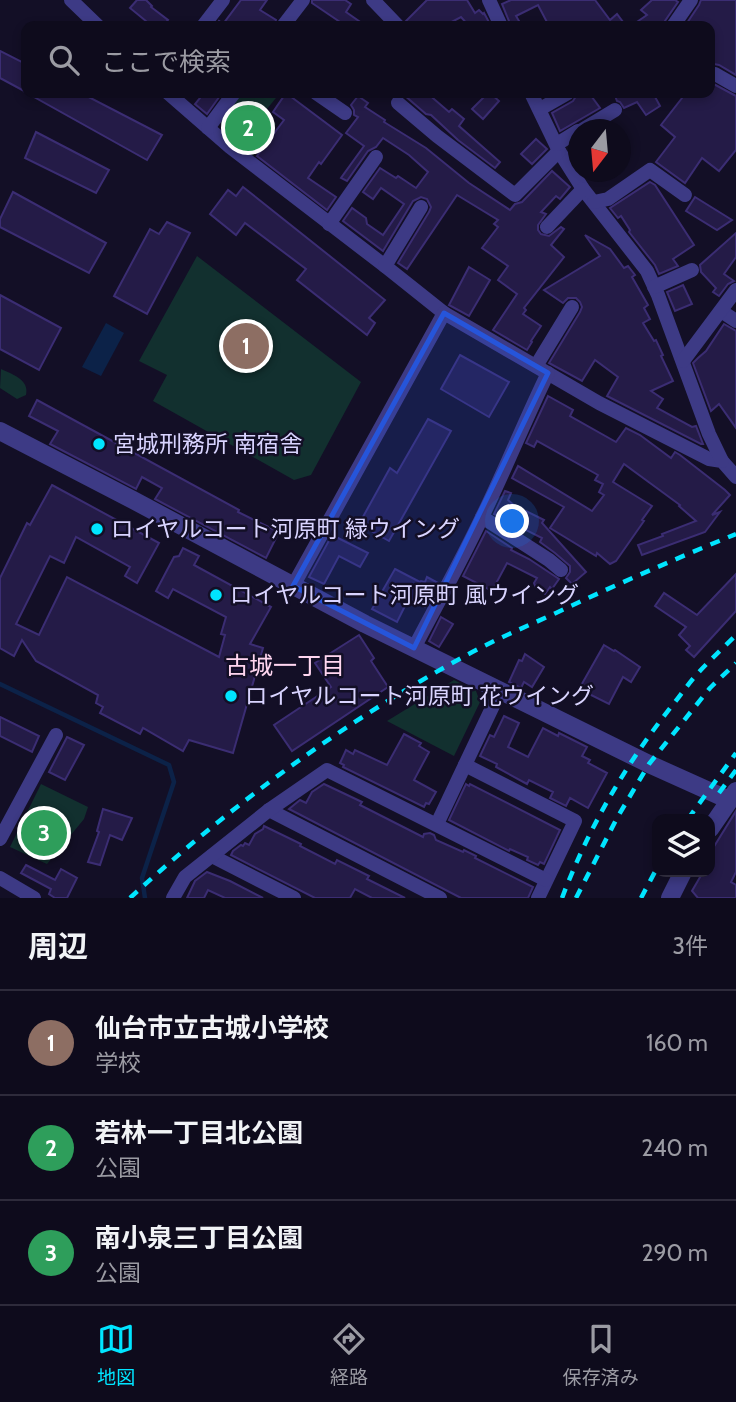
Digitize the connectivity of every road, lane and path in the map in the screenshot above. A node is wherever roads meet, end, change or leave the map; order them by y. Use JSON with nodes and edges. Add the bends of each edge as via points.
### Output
{"nodes":[{"id":1,"x":71,"y":0,"type":"edge"},
{"id":2,"x":223,"y":0,"type":"edge"},
{"id":3,"x":303,"y":0,"type":"edge"},
{"id":4,"x":373,"y":0,"type":"edge"},
{"id":5,"x":489,"y":0,"type":"edge"},
{"id":6,"x":691,"y":0,"type":"edge"},
{"id":7,"x":93,"y":21,"type":"edge"},
{"id":8,"x":207,"y":21,"type":"edge"},
{"id":9,"x":287,"y":21,"type":"edge"},
{"id":10,"x":393,"y":21,"type":"edge"},
{"id":11,"x":499,"y":21,"type":"edge"},
{"id":12,"x":676,"y":21,"type":"edge"},
{"id":13,"x":715,"y":74,"type":"dead end"},
{"id":14,"x":736,"y":86,"type":"edge"},
{"id":15,"x":174,"y":98,"type":"edge"},
{"id":16,"x":230,"y":98,"type":"edge"},
{"id":17,"x":323,"y":98,"type":"edge"},
{"id":18,"x":534,"y":98,"type":"edge"},
{"id":19,"x":559,"y":98,"type":"edge"},
{"id":20,"x":398,"y":103,"type":"dead end"},
{"id":21,"x":540,"y":109,"type":"junction"},
{"id":22,"x":615,"y":110,"type":"dead end"},
{"id":23,"x":345,"y":113,"type":"dead end"},
{"id":24,"x":599,"y":119,"type":"edge"},
{"id":25,"x":208,"y":128,"type":"junction"},
{"id":26,"x":568,"y":140,"type":"edge"},
{"id":27,"x":558,"y":148,"type":"junction"},
{"id":28,"x":376,"y":157,"type":"dead end"},
{"id":29,"x":583,"y":189,"type":"junction"},
{"id":30,"x":685,"y":195,"type":"dead end"},
{"id":31,"x":594,"y":202,"type":"junction"},
{"id":32,"x":421,"y":207,"type":"dead end"},
{"id":33,"x":329,"y":224,"type":"junction"},
{"id":34,"x":547,"y":228,"type":"dead end"},
{"id":35,"x":385,"y":266,"type":"junction"},
{"id":36,"x":692,"y":270,"type":"dead end"},
{"id":37,"x":654,"y":287,"type":"junction"},
{"id":38,"x":736,"y":290,"type":"edge"},
{"id":39,"x":572,"y":307,"type":"dead end"},
{"id":40,"x":721,"y":311,"type":"junction"},
{"id":41,"x":444,"y":313,"type":"junction"},
{"id":42,"x":736,"y":321,"type":"edge"},
{"id":43,"x":683,"y":361,"type":"junction"},
{"id":44,"x":542,"y":370,"type":"junction"},
{"id":45,"x":0,"y":431,"type":"edge"},
{"id":46,"x":722,"y":461,"type":"junction"},
{"id":47,"x":736,"y":477,"type":"edge"},
{"id":48,"x":482,"y":517,"type":"junction"},
{"id":49,"x":561,"y":570,"type":"dead end"},
{"id":50,"x":293,"y":586,"type":"junction"},
{"id":51,"x":414,"y":648,"type":"junction"},
{"id":52,"x":500,"y":691,"type":"junction"},
{"id":53,"x":56,"y":735,"type":"dead end"},
{"id":54,"x":465,"y":765,"type":"junction"},
{"id":55,"x":733,"y":796,"type":"edge"},
{"id":56,"x":269,"y":810,"type":"junction"},
{"id":57,"x":715,"y":822,"type":"edge"},
{"id":58,"x":437,"y":824,"type":"junction"},
{"id":59,"x":1,"y":834,"type":"edge"},
{"id":60,"x":212,"y":856,"type":"junction"},
{"id":61,"x":0,"y":877,"type":"edge"},
{"id":62,"x":680,"y":877,"type":"edge"},
{"id":63,"x":546,"y":880,"type":"junction"},
{"id":64,"x":34,"y":898,"type":"edge"},
{"id":65,"x":173,"y":898,"type":"edge"},
{"id":66,"x":294,"y":898,"type":"edge"},
{"id":67,"x":440,"y":898,"type":"edge"},
{"id":68,"x":538,"y":898,"type":"edge"},
{"id":69,"x":670,"y":898,"type":"edge"}],
"edges":[{"from":1,"to":7,"type":"street"},
{"from":2,"to":8,"type":"street"},
{"from":3,"to":9,"type":"street"},
{"from":4,"to":10,"type":"street"},
{"from":5,"to":11,"type":"street"},
{"from":6,"to":12,"type":"street"},
{"from":13,"to":14,"type":"street"},
{"from":15,"to":25,"type":"street"},
{"from":16,"to":25,"type":"street"},
{"from":17,"to":23,"type":"street"},
{"from":18,"to":21,"type":"street"},
{"from":19,"to":21,"type":"street"},
{"from":20,"to":27,"type":"street","via":[[515,195]]},
{"from":21,"to":27,"type":"street"},
{"from":22,"to":24,"type":"street"},
{"from":25,"to":33,"type":"street"},
{"from":26,"to":27,"type":"street"},
{"from":27,"to":29,"type":"street"},
{"from":28,"to":33,"type":"street"},
{"from":29,"to":31,"type":"street"},
{"from":29,"to":34,"type":"street"},
{"from":30,"to":31,"type":"street","via":[[650,170],[608,199]]},
{"from":31,"to":37,"type":"street","via":[[647,271]]},
{"from":32,"to":35,"type":"street"},
{"from":33,"to":35,"type":"street"},
{"from":35,"to":41,"type":"street"},
{"from":36,"to":37,"type":"street"},
{"from":37,"to":43,"type":"street"},
{"from":38,"to":40,"type":"street"},
{"from":39,"to":44,"type":"street"},
{"from":40,"to":42,"type":"street"},
{"from":40,"to":43,"type":"street"},
{"from":41,"to":44,"type":"street"},
{"from":41,"to":50,"type":"street"},
{"from":43,"to":46,"type":"street"},
{"from":44,"to":46,"type":"street","via":[[709,459]]},
{"from":44,"to":48,"type":"street","via":[[515,446]]},
{"from":45,"to":50,"type":"street"},
{"from":46,"to":47,"type":"street"},
{"from":48,"to":49,"type":"street"},
{"from":48,"to":51,"type":"street"},
{"from":50,"to":51,"type":"street"},
{"from":51,"to":52,"type":"street"},
{"from":52,"to":54,"type":"street"},
{"from":52,"to":55,"type":"street","via":[[655,767]]},
{"from":53,"to":59,"type":"street"},
{"from":54,"to":58,"type":"street"},
{"from":54,"to":63,"type":"street","via":[[575,821]]},
{"from":55,"to":57,"type":"street"},
{"from":56,"to":58,"type":"street","via":[[327,770]]},
{"from":56,"to":60,"type":"street"},
{"from":56,"to":67,"type":"street"},
{"from":58,"to":63,"type":"street"},
{"from":60,"to":65,"type":"street","via":[[185,877]]},
{"from":60,"to":66,"type":"street"},
{"from":61,"to":64,"type":"street"},
{"from":62,"to":69,"type":"street"},
{"from":63,"to":68,"type":"street"}]}
